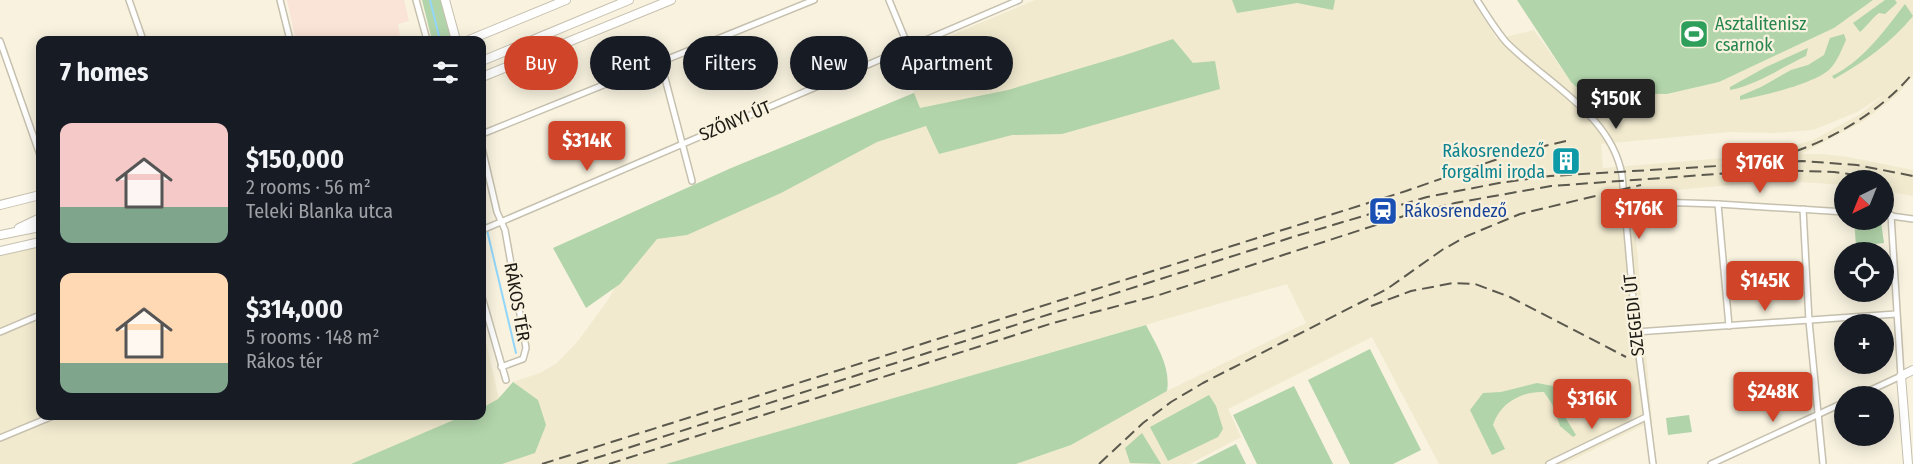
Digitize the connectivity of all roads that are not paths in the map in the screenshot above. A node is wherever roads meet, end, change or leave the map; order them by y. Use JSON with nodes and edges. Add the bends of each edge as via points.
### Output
{"nodes":[{"id":1,"x":129,"y":0,"type":"edge"},
{"id":2,"x":280,"y":0,"type":"edge"},
{"id":3,"x":416,"y":0,"type":"edge"},
{"id":4,"x":445,"y":0,"type":"edge"},
{"id":5,"x":566,"y":0,"type":"edge"},
{"id":6,"x":629,"y":0,"type":"edge"},
{"id":7,"x":671,"y":0,"type":"edge"},
{"id":8,"x":814,"y":0,"type":"edge"},
{"id":9,"x":889,"y":0,"type":"edge"},
{"id":10,"x":1019,"y":0,"type":"edge"},
{"id":11,"x":1477,"y":0,"type":"edge"},
{"id":12,"x":142,"y":36,"type":"edge"},
{"id":13,"x":289,"y":36,"type":"edge"},
{"id":14,"x":426,"y":36,"type":"edge"},
{"id":15,"x":455,"y":36,"type":"edge"},
{"id":16,"x":479,"y":36,"type":"edge"},
{"id":17,"x":905,"y":36,"type":"edge"},
{"id":18,"x":933,"y":36,"type":"edge"},
{"id":19,"x":0,"y":40,"type":"edge"},
{"id":20,"x":880,"y":58,"type":"edge"},
{"id":21,"x":486,"y":59,"type":"edge"},
{"id":22,"x":671,"y":59,"type":"edge"},
{"id":23,"x":486,"y":75,"type":"edge"},
{"id":24,"x":593,"y":90,"type":"edge"},
{"id":25,"x":668,"y":90,"type":"edge"},
{"id":26,"x":486,"y":132,"type":"edge"},
{"id":27,"x":36,"y":143,"type":"edge"},
{"id":28,"x":683,"y":143,"type":"junction"},
{"id":29,"x":486,"y":164,"type":"edge"},
{"id":30,"x":692,"y":182,"type":"dead end"},
{"id":31,"x":36,"y":196,"type":"edge"},
{"id":32,"x":1624,"y":201,"type":"junction"},
{"id":33,"x":1718,"y":204,"type":"junction"},
{"id":34,"x":0,"y":206,"type":"edge"},
{"id":35,"x":1803,"y":209,"type":"junction"},
{"id":36,"x":1834,"y":211,"type":"edge"},
{"id":37,"x":1894,"y":216,"type":"edge"},
{"id":38,"x":1913,"y":219,"type":"edge"},
{"id":39,"x":36,"y":220,"type":"edge"},
{"id":40,"x":500,"y":222,"type":"junction"},
{"id":41,"x":36,"y":228,"type":"edge"},
{"id":42,"x":486,"y":228,"type":"edge"},
{"id":43,"x":1888,"y":230,"type":"edge"},
{"id":44,"x":4,"y":234,"type":"edge"},
{"id":45,"x":36,"y":243,"type":"edge"},
{"id":46,"x":29,"y":245,"type":"junction"},
{"id":47,"x":36,"y":246,"type":"edge"},
{"id":48,"x":0,"y":251,"type":"edge"},
{"id":49,"x":486,"y":312,"type":"edge"},
{"id":50,"x":1896,"y":314,"type":"junction"},
{"id":51,"x":36,"y":317,"type":"edge"},
{"id":52,"x":1809,"y":321,"type":"junction"},
{"id":53,"x":1729,"y":326,"type":"junction"},
{"id":54,"x":0,"y":332,"type":"edge"},
{"id":55,"x":1636,"y":332,"type":"junction"},
{"id":56,"x":501,"y":367,"type":"junction"},
{"id":57,"x":1913,"y":370,"type":"edge"},
{"id":58,"x":1901,"y":376,"type":"junction"},
{"id":59,"x":506,"y":380,"type":"dead end"},
{"id":60,"x":1880,"y":386,"type":"edge"},
{"id":61,"x":1834,"y":407,"type":"edge"},
{"id":62,"x":1819,"y":414,"type":"junction"},
{"id":63,"x":1646,"y":417,"type":"junction"},
{"id":64,"x":43,"y":420,"type":"edge"},
{"id":65,"x":0,"y":438,"type":"edge"},
{"id":66,"x":1549,"y":464,"type":"edge"},
{"id":67,"x":1653,"y":464,"type":"edge"},
{"id":68,"x":1711,"y":464,"type":"edge"},
{"id":69,"x":1823,"y":464,"type":"edge"},
{"id":70,"x":1908,"y":464,"type":"edge"}],
"edges":[{"from":1,"to":12,"type":"street"},
{"from":2,"to":13,"type":"street"},
{"from":3,"to":14,"type":"street"},
{"from":4,"to":15,"type":"street"},
{"from":5,"to":16,"type":"street"},
{"from":6,"to":21,"type":"main road"},
{"from":7,"to":23,"type":"main road"},
{"from":8,"to":22,"type":"street"},
{"from":9,"to":17,"type":"street"},
{"from":10,"to":18,"type":"street","name":"SZŐNYI ÚT"},
{"from":11,"to":32,"type":"street","name":"SZEGEDI ÚT","via":[[1505,40],[1578,104],[1609,140],[1620,165]]},
{"from":19,"to":27,"type":"street"},
{"from":20,"to":28,"type":"street","name":"SZŐNYI ÚT"},
{"from":24,"to":26,"type":"street"},
{"from":25,"to":28,"type":"street"},
{"from":28,"to":30,"type":"street"},
{"from":28,"to":40,"type":"street"},
{"from":29,"to":40,"type":"street"},
{"from":31,"to":34,"type":"street"},
{"from":32,"to":33,"type":"street"},
{"from":32,"to":55,"type":"street","name":"SZEGEDI ÚT"},
{"from":33,"to":35,"type":"street"},
{"from":33,"to":53,"type":"street"},
{"from":35,"to":36,"type":"street"},
{"from":35,"to":52,"type":"street"},
{"from":37,"to":38,"type":"street"},
{"from":39,"to":44,"type":"main road"},
{"from":40,"to":42,"type":"street"},
{"from":40,"to":56,"type":"street","name":"RÁKOS TÉR","via":[[505,230],[526,348],[523,359]]},
{"from":41,"to":44,"type":"main road"},
{"from":43,"to":50,"type":"street"},
{"from":45,"to":46,"type":"main road"},
{"from":46,"to":47,"type":"main road"},
{"from":46,"to":48,"type":"main road"},
{"from":49,"to":56,"type":"street"},
{"from":50,"to":52,"type":"street"},
{"from":50,"to":58,"type":"street"},
{"from":51,"to":54,"type":"street"},
{"from":52,"to":53,"type":"street"},
{"from":52,"to":62,"type":"street"},
{"from":53,"to":55,"type":"street"},
{"from":55,"to":63,"type":"street","name":"SZEGEDI ÚT"},
{"from":56,"to":59,"type":"street"},
{"from":57,"to":58,"type":"street"},
{"from":58,"to":60,"type":"street"},
{"from":58,"to":70,"type":"street"},
{"from":61,"to":62,"type":"street"},
{"from":62,"to":68,"type":"street"},
{"from":62,"to":69,"type":"street"},
{"from":63,"to":66,"type":"street"},
{"from":63,"to":67,"type":"street","name":"SZEGEDI ÚT"},
{"from":64,"to":65,"type":"street"}]}
